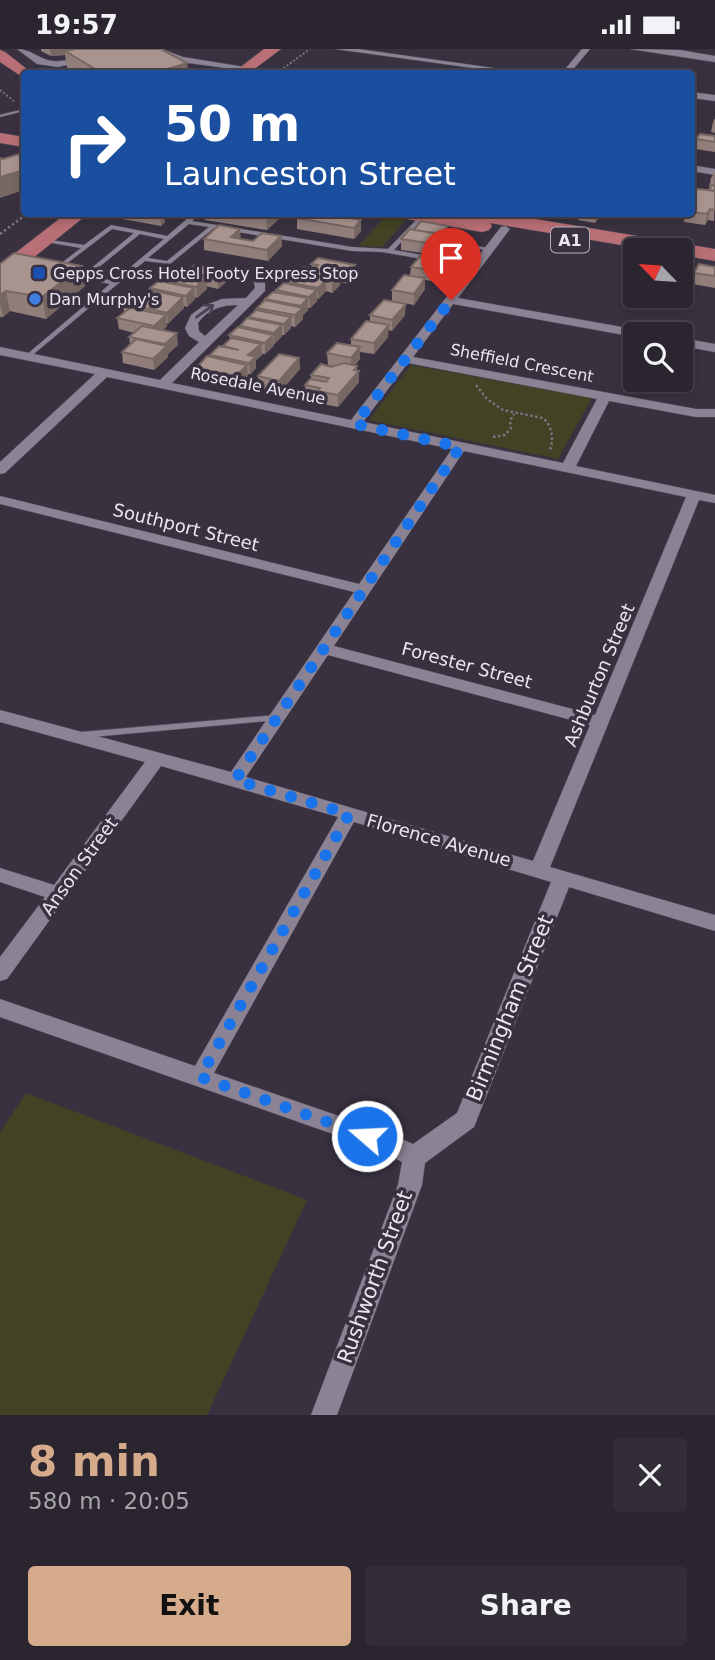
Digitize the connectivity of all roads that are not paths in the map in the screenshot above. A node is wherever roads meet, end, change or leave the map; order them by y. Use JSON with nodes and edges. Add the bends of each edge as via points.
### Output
{"nodes":[{"id":1,"x":21,"y":49,"type":"edge"},
{"id":2,"x":134,"y":49,"type":"edge"},
{"id":3,"x":154,"y":49,"type":"edge"},
{"id":4,"x":339,"y":49,"type":"edge"},
{"id":5,"x":586,"y":49,"type":"edge"},
{"id":6,"x":634,"y":49,"type":"edge"},
{"id":7,"x":685,"y":51,"type":"edge"},
{"id":8,"x":0,"y":55,"type":"edge"},
{"id":9,"x":715,"y":59,"type":"edge"},
{"id":10,"x":442,"y":63,"type":"junction"},
{"id":11,"x":276,"y":64,"type":"edge"},
{"id":12,"x":13,"y":70,"type":"edge"},
{"id":13,"x":238,"y":70,"type":"edge"},
{"id":14,"x":255,"y":70,"type":"edge"},
{"id":15,"x":433,"y":70,"type":"edge"},
{"id":16,"x":500,"y":70,"type":"edge"},
{"id":17,"x":568,"y":70,"type":"edge"},
{"id":18,"x":695,"y":96,"type":"edge"},
{"id":19,"x":715,"y":99,"type":"edge"},
{"id":20,"x":21,"y":111,"type":"edge"},
{"id":21,"x":0,"y":116,"type":"edge"},
{"id":22,"x":0,"y":138,"type":"edge"},
{"id":23,"x":21,"y":142,"type":"edge"},
{"id":24,"x":0,"y":150,"type":"edge"},
{"id":25,"x":21,"y":154,"type":"edge"},
{"id":26,"x":695,"y":169,"type":"edge"},
{"id":27,"x":715,"y":172,"type":"edge"},
{"id":28,"x":45,"y":217,"type":"edge"},
{"id":29,"x":75,"y":217,"type":"edge"},
{"id":30,"x":194,"y":217,"type":"edge"},
{"id":31,"x":477,"y":217,"type":"edge"},
{"id":32,"x":413,"y":219,"type":"edge"},
{"id":33,"x":188,"y":222,"type":"junction"},
{"id":34,"x":508,"y":225,"type":"junction"},
{"id":35,"x":213,"y":226,"type":"junction"},
{"id":36,"x":139,"y":232,"type":"junction"},
{"id":37,"x":169,"y":238,"type":"junction"},
{"id":38,"x":46,"y":240,"type":"junction"},
{"id":39,"x":460,"y":244,"type":"junction"},
{"id":40,"x":86,"y":247,"type":"junction"},
{"id":41,"x":490,"y":249,"type":"junction"},
{"id":42,"x":623,"y":249,"type":"edge"},
{"id":43,"x":0,"y":251,"type":"edge"},
{"id":44,"x":390,"y":251,"type":"junction"},
{"id":45,"x":713,"y":258,"type":"edge"},
{"id":46,"x":144,"y":259,"type":"junction"},
{"id":47,"x":693,"y":259,"type":"edge"},
{"id":48,"x":0,"y":275,"type":"edge"},
{"id":49,"x":84,"y":277,"type":"junction"},
{"id":50,"x":259,"y":277,"type":"dead end"},
{"id":51,"x":115,"y":283,"type":"junction"},
{"id":52,"x":451,"y":300,"type":"junction"},
{"id":53,"x":248,"y":301,"type":"junction"},
{"id":54,"x":623,"y":331,"type":"edge"},
{"id":55,"x":207,"y":341,"type":"junction"},
{"id":56,"x":693,"y":344,"type":"edge"},
{"id":57,"x":715,"y":348,"type":"edge"},
{"id":58,"x":0,"y":351,"type":"edge"},
{"id":59,"x":27,"y":357,"type":"junction"},
{"id":60,"x":405,"y":359,"type":"junction"},
{"id":61,"x":104,"y":373,"type":"junction"},
{"id":62,"x":162,"y":385,"type":"junction"},
{"id":63,"x":605,"y":396,"type":"junction"},
{"id":64,"x":715,"y":413,"type":"edge"},
{"id":65,"x":355,"y":424,"type":"junction"},
{"id":66,"x":460,"y":447,"type":"junction"},
{"id":67,"x":567,"y":469,"type":"junction"},
{"id":68,"x":0,"y":470,"type":"edge"},
{"id":69,"x":694,"y":495,"type":"junction"},
{"id":70,"x":715,"y":499,"type":"edge"},
{"id":71,"x":0,"y":500,"type":"edge"},
{"id":72,"x":364,"y":590,"type":"junction"},
{"id":73,"x":324,"y":649,"type":"junction"},
{"id":74,"x":0,"y":716,"type":"edge"},
{"id":75,"x":277,"y":718,"type":"junction"},
{"id":76,"x":600,"y":722,"type":"junction"},
{"id":77,"x":79,"y":736,"type":"junction"},
{"id":78,"x":157,"y":759,"type":"junction"},
{"id":79,"x":235,"y":780,"type":"junction"},
{"id":80,"x":349,"y":814,"type":"junction"},
{"id":81,"x":539,"y":870,"type":"junction"},
{"id":82,"x":0,"y":875,"type":"edge"},
{"id":83,"x":563,"y":877,"type":"junction"},
{"id":84,"x":58,"y":894,"type":"junction"},
{"id":85,"x":715,"y":923,"type":"edge"},
{"id":86,"x":0,"y":973,"type":"edge"},
{"id":87,"x":0,"y":1008,"type":"edge"},
{"id":88,"x":200,"y":1077,"type":"junction"},
{"id":89,"x":414,"y":1157,"type":"junction"},
{"id":90,"x":324,"y":1415,"type":"edge"}],
"edges":[{"from":1,"to":2,"type":"street","via":[[40,62],[58,64]]},
{"from":3,"to":13,"type":"street"},
{"from":4,"to":10,"type":"street"},
{"from":5,"to":17,"type":"street"},
{"from":6,"to":7,"type":"street"},
{"from":7,"to":9,"type":"street"},
{"from":8,"to":12,"type":"highway"},
{"from":10,"to":15,"type":"street"},
{"from":10,"to":16,"type":"street"},
{"from":11,"to":14,"type":"highway"},
{"from":18,"to":19,"type":"street"},
{"from":20,"to":21,"type":"lane"},
{"from":22,"to":23,"type":"highway"},
{"from":24,"to":25,"type":"highway"},
{"from":26,"to":27,"type":"street"},
{"from":28,"to":43,"type":"highway"},
{"from":29,"to":38,"type":"highway"},
{"from":30,"to":33,"type":"lane"},
{"from":31,"to":34,"type":"highway","number":"A1"},
{"from":32,"to":34,"type":"highway","number":"A1"},
{"from":32,"to":39,"type":"lane","via":[[453,236]]},
{"from":32,"to":44,"type":"lane"},
{"from":33,"to":35,"type":"lane"},
{"from":33,"to":37,"type":"lane"},
{"from":34,"to":41,"type":"street"},
{"from":34,"to":42,"type":"highway","number":"A1"},
{"from":34,"to":45,"type":"highway","number":"A1"},
{"from":35,"to":44,"type":"lane"},
{"from":35,"to":46,"type":"lane","via":[[168,263]]},
{"from":36,"to":37,"type":"lane"},
{"from":36,"to":40,"type":"lane","via":[[111,227]]},
{"from":36,"to":49,"type":"lane"},
{"from":37,"to":46,"type":"lane"},
{"from":38,"to":40,"type":"lane"},
{"from":38,"to":48,"type":"highway"},
{"from":39,"to":41,"type":"lane"},
{"from":39,"to":44,"type":"lane","via":[[446,261]]},
{"from":40,"to":49,"type":"lane","via":[[54,271]]},
{"from":41,"to":52,"type":"street"},
{"from":45,"to":47,"type":"highway","number":"A1"},
{"from":46,"to":51,"type":"lane"},
{"from":49,"to":51,"type":"lane"},
{"from":50,"to":53,"type":"street","via":[[261,289]]},
{"from":51,"to":59,"type":"lane"},
{"from":52,"to":54,"type":"street"},
{"from":52,"to":60,"type":"street"},
{"from":53,"to":55,"type":"street"},
{"from":55,"to":53,"type":"street","one_way":true,"via":[[190,331],[196,317],[216,304]]},
{"from":55,"to":62,"type":"street"},
{"from":56,"to":57,"type":"street"},
{"from":58,"to":59,"type":"street","name":"Rosedale Avenue"},
{"from":59,"to":61,"type":"street","name":"Rosedale Avenue"},
{"from":60,"to":63,"type":"street","name":"Sheffield Crescent"},
{"from":60,"to":65,"type":"street"},
{"from":61,"to":62,"type":"street","name":"Rosedale Avenue"},
{"from":61,"to":68,"type":"street"},
{"from":62,"to":65,"type":"street","name":"Rosedale Avenue"},
{"from":63,"to":64,"type":"street","name":"Sheffield Crescent"},
{"from":63,"to":67,"type":"street"},
{"from":65,"to":66,"type":"street","name":"Rosedale Avenue"},
{"from":66,"to":67,"type":"street","name":"Rosedale Avenue"},
{"from":66,"to":72,"type":"street"},
{"from":67,"to":69,"type":"street","name":"Rosedale Avenue"},
{"from":69,"to":70,"type":"street","name":"Rosedale Avenue"},
{"from":69,"to":76,"type":"street","name":"Ashburton Street"},
{"from":71,"to":72,"type":"street","name":"Southport Street"},
{"from":72,"to":73,"type":"street"},
{"from":73,"to":75,"type":"street"},
{"from":73,"to":76,"type":"street","name":"Forester Street"},
{"from":74,"to":77,"type":"street","name":"Florence Avenue"},
{"from":75,"to":77,"type":"lane"},
{"from":75,"to":79,"type":"street"},
{"from":76,"to":81,"type":"street","name":"Ashburton Street"},
{"from":77,"to":78,"type":"street","name":"Florence Avenue"},
{"from":78,"to":79,"type":"street","name":"Florence Avenue"},
{"from":78,"to":84,"type":"street","name":"Anson Street"},
{"from":79,"to":80,"type":"street","name":"Florence Avenue"},
{"from":80,"to":81,"type":"street","name":"Florence Avenue"},
{"from":80,"to":88,"type":"street"},
{"from":81,"to":83,"type":"street","name":"Florence Avenue"},
{"from":82,"to":84,"type":"street"},
{"from":83,"to":85,"type":"street","name":"Florence Avenue"},
{"from":83,"to":89,"type":"street","name":"Birmingham Street","via":[[466,1119]]},
{"from":84,"to":86,"type":"street","name":"Anson Street"},
{"from":87,"to":88,"type":"street"},
{"from":88,"to":89,"type":"street","via":[[391,1144]]},
{"from":89,"to":90,"type":"street","name":"Rushworth Street","via":[[410,1185]]}]}
